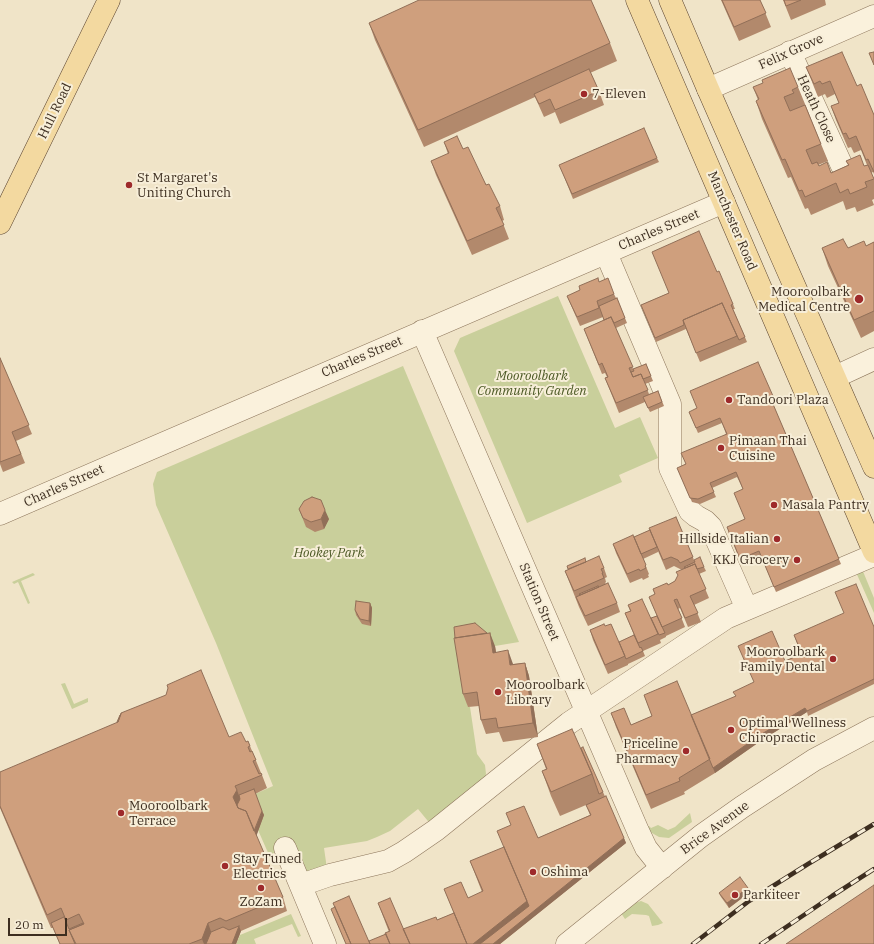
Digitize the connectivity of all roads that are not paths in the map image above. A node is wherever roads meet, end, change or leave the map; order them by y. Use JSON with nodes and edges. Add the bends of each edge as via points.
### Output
{"nodes":[{"id":1,"x":109,"y":0,"type":"edge"},
{"id":2,"x":637,"y":0,"type":"edge"},
{"id":3,"x":670,"y":0,"type":"edge"},
{"id":4,"x":874,"y":16,"type":"edge"},
{"id":5,"x":790,"y":52,"type":"junction"},
{"id":6,"x":708,"y":89,"type":"junction"},
{"id":7,"x":842,"y":166,"type":"edge"},
{"id":8,"x":752,"y":190,"type":"junction"},
{"id":9,"x":724,"y":202,"type":"junction"},
{"id":10,"x":0,"y":223,"type":"edge"},
{"id":11,"x":606,"y":253,"type":"junction"},
{"id":12,"x":422,"y":331,"type":"junction"},
{"id":13,"x":874,"y":359,"type":"edge"},
{"id":14,"x":834,"y":377,"type":"junction"},
{"id":15,"x":874,"y":467,"type":"edge"},
{"id":16,"x":0,"y":514,"type":"edge"},
{"id":17,"x":874,"y":554,"type":"edge"},
{"id":18,"x":747,"y":609,"type":"junction"},
{"id":19,"x":586,"y":712,"type":"junction"},
{"id":20,"x":874,"y":728,"type":"edge"},
{"id":21,"x":285,"y":848,"type":"dead end"},
{"id":22,"x":662,"y":868,"type":"junction"},
{"id":23,"x":301,"y":885,"type":"junction"},
{"id":24,"x":324,"y":941,"type":"edge"},
{"id":25,"x":569,"y":943,"type":"edge"}],
"edges":[{"from":1,"to":10,"type":"main road","name":"Hull Road"},
{"from":2,"to":9,"type":"main road","name":"Manchester Road"},
{"from":3,"to":6,"type":"main road"},
{"from":4,"to":5,"type":"street","name":"Felix Grove"},
{"from":5,"to":6,"type":"street","name":"Felix Grove"},
{"from":5,"to":7,"type":"street","name":"Heath Close"},
{"from":6,"to":8,"type":"main road"},
{"from":8,"to":9,"type":"main road"},
{"from":8,"to":14,"type":"main road"},
{"from":9,"to":11,"type":"street","name":"Charles Street"},
{"from":9,"to":17,"type":"main road","name":"Manchester Road"},
{"from":11,"to":12,"type":"street","name":"Charles Street"},
{"from":11,"to":18,"type":"street","via":[[670,404],[670,468],[690,511],[711,527]]},
{"from":12,"to":16,"type":"street","name":"Charles Street"},
{"from":12,"to":19,"type":"street","name":"Station Street"},
{"from":13,"to":14,"type":"street"},
{"from":14,"to":15,"type":"main road"},
{"from":17,"to":18,"type":"street"},
{"from":18,"to":19,"type":"street","via":[[726,618]]},
{"from":19,"to":22,"type":"street","name":"Station Street","via":[[643,842]]},
{"from":19,"to":23,"type":"street","via":[[568,723],[436,830],[404,852],[388,861]]},
{"from":20,"to":22,"type":"street","name":"Brice Avenue","via":[[814,760],[774,786],[701,836]]},
{"from":21,"to":23,"type":"street"},
{"from":22,"to":25,"type":"street","name":"Brice Avenue"},
{"from":23,"to":24,"type":"street"}]}
